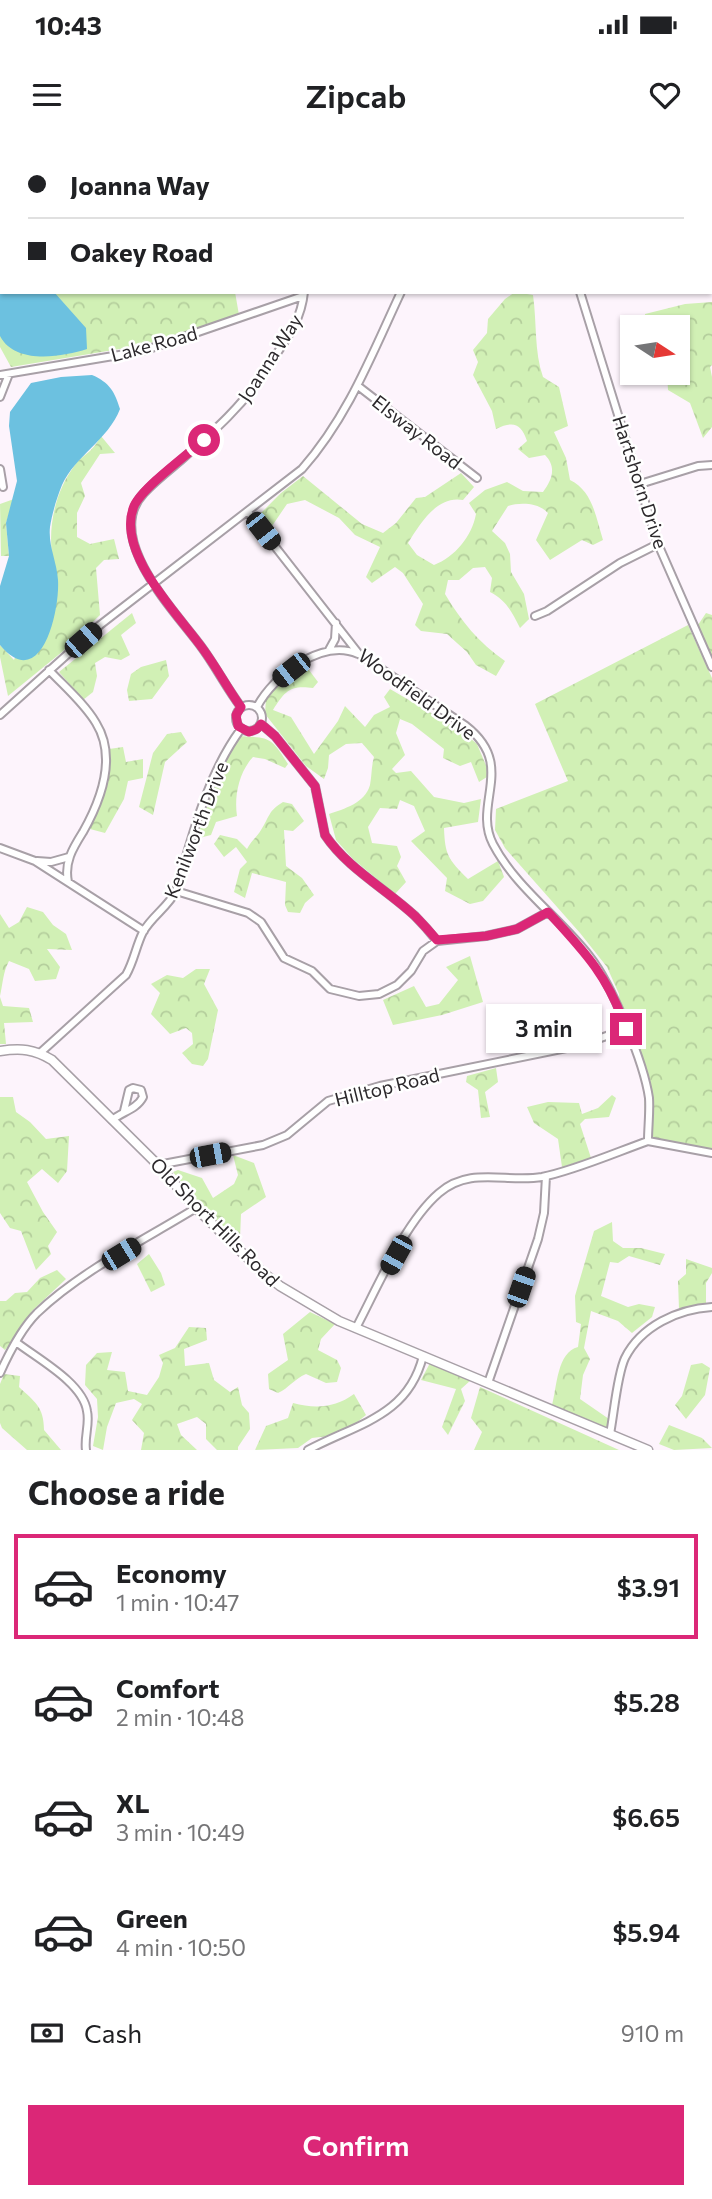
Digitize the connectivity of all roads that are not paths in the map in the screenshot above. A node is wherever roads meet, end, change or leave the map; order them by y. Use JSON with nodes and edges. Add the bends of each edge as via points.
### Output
{"nodes":[{"id":1,"x":304,"y":294,"type":"edge"},
{"id":2,"x":400,"y":294,"type":"edge"},
{"id":3,"x":581,"y":294,"type":"edge"},
{"id":4,"x":0,"y":365,"type":"edge"},
{"id":5,"x":4,"y":374,"type":"edge"},
{"id":6,"x":358,"y":386,"type":"junction"},
{"id":7,"x":0,"y":397,"type":"edge"},
{"id":8,"x":712,"y":466,"type":"edge"},
{"id":9,"x":0,"y":469,"type":"edge"},
{"id":10,"x":477,"y":478,"type":"dead end"},
{"id":11,"x":640,"y":484,"type":"junction"},
{"id":12,"x":3,"y":487,"type":"dead end"},
{"id":13,"x":248,"y":512,"type":"junction"},
{"id":14,"x":658,"y":544,"type":"junction"},
{"id":15,"x":153,"y":583,"type":"junction"},
{"id":16,"x":535,"y":616,"type":"dead end"},
{"id":17,"x":336,"y":623,"type":"junction"},
{"id":18,"x":329,"y":650,"type":"junction"},
{"id":19,"x":361,"y":656,"type":"junction"},
{"id":20,"x":712,"y":667,"type":"edge"},
{"id":21,"x":49,"y":670,"type":"junction"},
{"id":22,"x":241,"y":707,"type":"junction"},
{"id":23,"x":257,"y":708,"type":"junction"},
{"id":24,"x":0,"y":715,"type":"edge"},
{"id":25,"x":261,"y":724,"type":"junction"},
{"id":26,"x":241,"y":729,"type":"junction"},
{"id":27,"x":0,"y":848,"type":"edge"},
{"id":28,"x":69,"y":857,"type":"junction"},
{"id":29,"x":35,"y":861,"type":"junction"},
{"id":30,"x":68,"y":882,"type":"junction"},
{"id":31,"x":176,"y":891,"type":"junction"},
{"id":32,"x":548,"y":912,"type":"junction"},
{"id":33,"x":144,"y":931,"type":"junction"},
{"id":34,"x":437,"y":940,"type":"junction"},
{"id":35,"x":626,"y":1029,"type":"junction"},
{"id":36,"x":0,"y":1051,"type":"edge"},
{"id":37,"x":40,"y":1052,"type":"junction"},
{"id":38,"x":124,"y":1111,"type":"dead end"},
{"id":39,"x":112,"y":1120,"type":"junction"},
{"id":40,"x":648,"y":1141,"type":"junction"},
{"id":41,"x":712,"y":1153,"type":"edge"},
{"id":42,"x":158,"y":1165,"type":"junction"},
{"id":43,"x":546,"y":1176,"type":"junction"},
{"id":44,"x":196,"y":1208,"type":"junction"},
{"id":45,"x":712,"y":1307,"type":"edge"},
{"id":46,"x":356,"y":1328,"type":"junction"},
{"id":47,"x":16,"y":1342,"type":"junction"},
{"id":48,"x":423,"y":1356,"type":"junction"},
{"id":49,"x":0,"y":1373,"type":"edge"},
{"id":50,"x":488,"y":1383,"type":"junction"},
{"id":51,"x":610,"y":1434,"type":"junction"},
{"id":52,"x":86,"y":1450,"type":"edge"},
{"id":53,"x":308,"y":1450,"type":"edge"},
{"id":54,"x":648,"y":1450,"type":"edge"}],
"edges":[{"from":1,"to":5,"type":"street","name":"Lake Road","via":[[143,351]]},
{"from":1,"to":15,"type":"street","name":"Joanna Way","via":[[301,315],[253,391],[134,507],[131,519],[136,550]]},
{"from":2,"to":6,"type":"street"},
{"from":3,"to":11,"type":"street","name":"Hartshorn Drive"},
{"from":4,"to":5,"type":"street"},
{"from":5,"to":7,"type":"street"},
{"from":6,"to":10,"type":"street","name":"Elsway Road"},
{"from":6,"to":13,"type":"street","via":[[302,469]]},
{"from":8,"to":11,"type":"street"},
{"from":9,"to":12,"type":"street"},
{"from":11,"to":14,"type":"street","name":"Hartshorn Drive"},
{"from":13,"to":15,"type":"street"},
{"from":13,"to":17,"type":"street","name":"Woodfield Drive"},
{"from":14,"to":16,"type":"street"},
{"from":14,"to":20,"type":"street","name":"Hartshorn Drive"},
{"from":15,"to":21,"type":"street"},
{"from":15,"to":22,"type":"street","name":"Joanna Way"},
{"from":17,"to":18,"type":"street"},
{"from":17,"to":19,"type":"street","name":"Woodfield Drive"},
{"from":18,"to":19,"type":"street"},
{"from":18,"to":23,"type":"street","via":[[291,670]]},
{"from":19,"to":32,"type":"street","name":"Woodfield Drive","via":[[477,735],[493,769],[491,840]]},
{"from":21,"to":24,"type":"street"},
{"from":21,"to":28,"type":"street","via":[[99,726],[106,754],[98,804]]},
{"from":22,"to":23,"type":"street"},
{"from":22,"to":26,"type":"street","via":[[236,718]]},
{"from":23,"to":25,"type":"street"},
{"from":25,"to":26,"type":"street","via":[[252,731]]},
{"from":25,"to":34,"type":"street","via":[[315,786],[329,841]]},
{"from":26,"to":31,"type":"street","name":"Kenilworth Drive","via":[[205,799]]},
{"from":27,"to":29,"type":"street"},
{"from":28,"to":29,"type":"street"},
{"from":28,"to":30,"type":"street"},
{"from":29,"to":30,"type":"street"},
{"from":30,"to":33,"type":"street"},
{"from":31,"to":33,"type":"street","name":"Kenilworth Drive"},
{"from":31,"to":34,"type":"street","via":[[248,913],[261,922],[284,958],[305,966],[330,989],[345,995],[365,996],[391,989]]},
{"from":32,"to":34,"type":"street","via":[[517,929]]},
{"from":32,"to":35,"type":"street","name":"Woodfield Drive","via":[[590,957]]},
{"from":33,"to":37,"type":"street","name":"Kenilworth Drive","via":[[126,975]]},
{"from":35,"to":40,"type":"street","name":"Woodfield Drive","via":[[646,1081]]},
{"from":35,"to":42,"type":"street","name":"Hilltop Road","via":[[581,1045],[328,1101],[288,1135],[262,1145]]},
{"from":36,"to":37,"type":"main road","via":[[26,1048]]},
{"from":37,"to":39,"type":"main road","name":"Old Short Hills Road"},
{"from":38,"to":39,"type":"street"},
{"from":39,"to":42,"type":"main road","name":"Old Short Hills Road"},
{"from":40,"to":41,"type":"street"},
{"from":40,"to":43,"type":"street"},
{"from":42,"to":44,"type":"main road","name":"Old Short Hills Road"},
{"from":43,"to":46,"type":"street","via":[[468,1177],[439,1193],[408,1233]]},
{"from":43,"to":50,"type":"street","via":[[538,1239]]},
{"from":44,"to":46,"type":"main road","name":"Old Short Hills Road","via":[[280,1286]]},
{"from":44,"to":47,"type":"street","via":[[55,1299],[36,1314]]},
{"from":45,"to":51,"type":"street","via":[[670,1317],[636,1343],[624,1360]]},
{"from":46,"to":48,"type":"main road","name":"Old Short Hills Road"},
{"from":47,"to":49,"type":"street"},
{"from":47,"to":52,"type":"street","via":[[72,1383],[82,1397],[88,1420]]},
{"from":48,"to":50,"type":"main road","name":"Old Short Hills Road"},
{"from":48,"to":53,"type":"street","via":[[413,1382],[394,1405]]},
{"from":50,"to":51,"type":"main road","name":"Old Short Hills Road"},
{"from":51,"to":54,"type":"main road","name":"Old Short Hills Road"}]}
